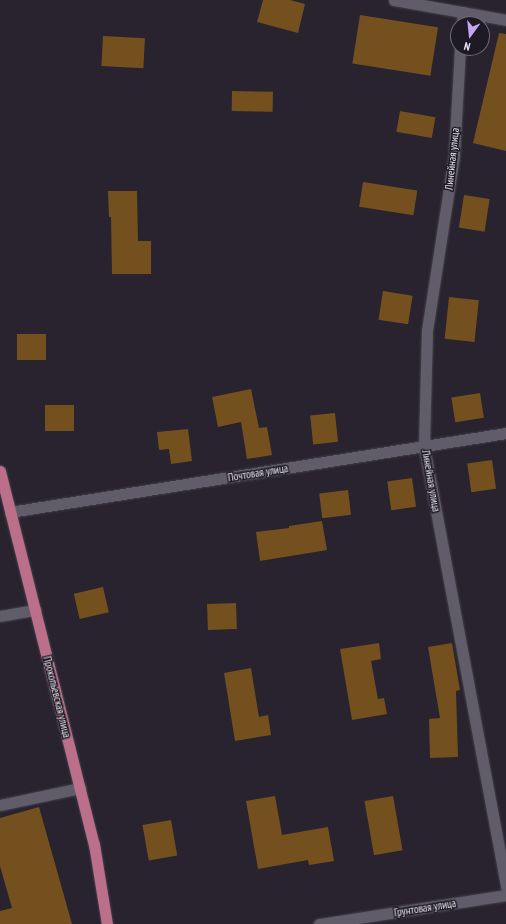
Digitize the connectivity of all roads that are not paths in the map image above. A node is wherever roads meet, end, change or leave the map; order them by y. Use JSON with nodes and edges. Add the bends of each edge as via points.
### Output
{"nodes":[{"id":1,"x":394,"y":0,"type":"edge"},
{"id":2,"x":463,"y":12,"type":"junction"},
{"id":3,"x":463,"y":16,"type":"edge"},
{"id":4,"x":506,"y":20,"type":"edge"},
{"id":5,"x":460,"y":56,"type":"edge"},
{"id":6,"x":506,"y":433,"type":"edge"},
{"id":7,"x":424,"y":447,"type":"junction"},
{"id":8,"x":0,"y":471,"type":"edge"},
{"id":9,"x":10,"y":512,"type":"junction"},
{"id":10,"x":35,"y":610,"type":"junction"},
{"id":11,"x":0,"y":616,"type":"edge"},
{"id":12,"x":80,"y":788,"type":"junction"},
{"id":13,"x":0,"y":805,"type":"edge"},
{"id":14,"x":506,"y":886,"type":"edge"},
{"id":15,"x":506,"y":895,"type":"edge"},
{"id":16,"x":107,"y":924,"type":"edge"},
{"id":17,"x":319,"y":924,"type":"edge"}],
"edges":[{"from":1,"to":2,"type":"street"},
{"from":2,"to":3,"type":"street"},
{"from":2,"to":4,"type":"street"},
{"from":5,"to":7,"type":"street","name":"Линейная улица","via":[[454,156],[427,330]]},
{"from":6,"to":7,"type":"street","name":"Почтовая улица"},
{"from":7,"to":9,"type":"street","name":"Почтовая улица"},
{"from":7,"to":14,"type":"street","name":"Линейная улица"},
{"from":8,"to":9,"type":"main road","name":"Прокопьевская улица"},
{"from":9,"to":10,"type":"main road","name":"Прокопьевская улица"},
{"from":10,"to":11,"type":"street"},
{"from":10,"to":12,"type":"main road","name":"Прокопьевская улица"},
{"from":12,"to":13,"type":"street"},
{"from":12,"to":16,"type":"main road","name":"Прокопьевская улица","via":[[94,844]]},
{"from":15,"to":17,"type":"street","name":"Грунтовая улица"}]}
